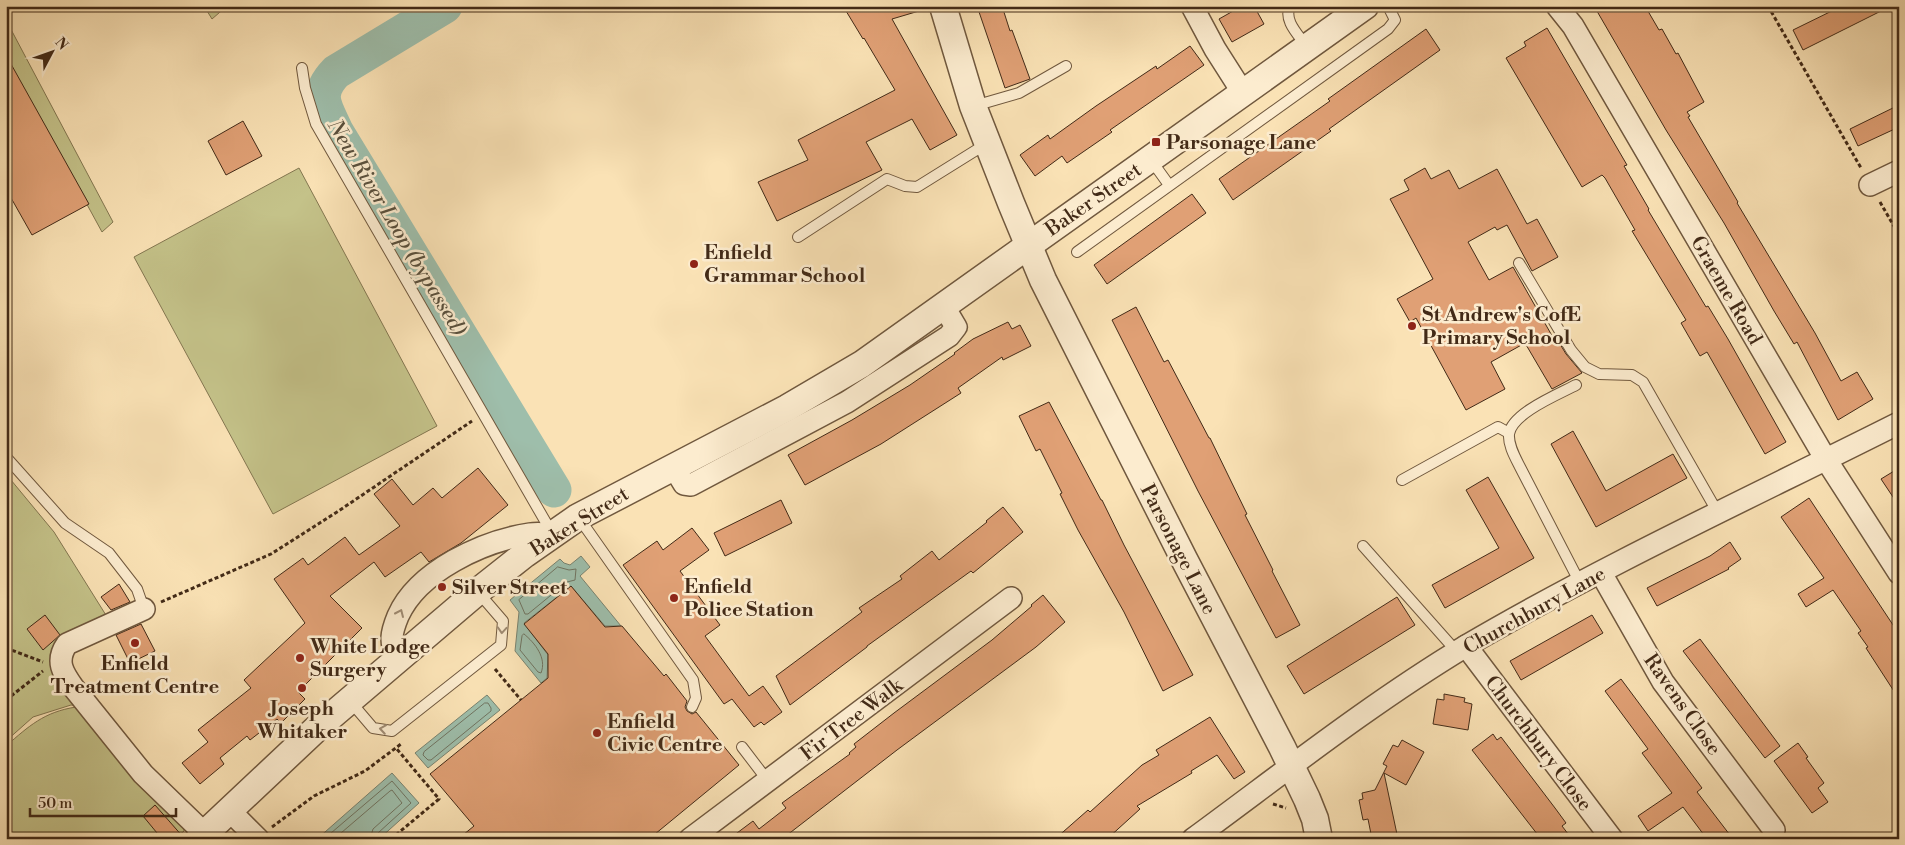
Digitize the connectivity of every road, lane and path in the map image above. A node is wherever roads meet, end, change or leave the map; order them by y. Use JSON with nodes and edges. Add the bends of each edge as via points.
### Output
{"nodes":[{"id":1,"x":943,"y":6,"type":"edge"},
{"id":2,"x":1192,"y":6,"type":"edge"},
{"id":3,"x":1290,"y":6,"type":"edge"},
{"id":4,"x":1365,"y":6,"type":"edge"},
{"id":5,"x":1388,"y":6,"type":"edge"},
{"id":6,"x":1557,"y":6,"type":"edge"},
{"id":7,"x":1768,"y":6,"type":"edge"},
{"id":8,"x":1307,"y":47,"type":"junction"},
{"id":9,"x":1066,"y":66,"type":"dead end"},
{"id":10,"x":302,"y":68,"type":"dead end"},
{"id":11,"x":1243,"y":93,"type":"junction"},
{"id":12,"x":973,"y":106,"type":"junction"},
{"id":13,"x":987,"y":143,"type":"junction"},
{"id":14,"x":1150,"y":159,"type":"junction"},
{"id":15,"x":1899,"y":171,"type":"edge"},
{"id":16,"x":1169,"y":185,"type":"junction"},
{"id":17,"x":1870,"y":185,"type":"junction"},
{"id":18,"x":1899,"y":235,"type":"edge"},
{"id":19,"x":798,"y":237,"type":"dead end"},
{"id":20,"x":1028,"y":245,"type":"junction"},
{"id":21,"x":1077,"y":252,"type":"dead end"},
{"id":22,"x":1519,"y":263,"type":"dead end"},
{"id":23,"x":1576,"y":385,"type":"dead end"},
{"id":24,"x":483,"y":414,"type":"junction"},
{"id":25,"x":1899,"y":422,"type":"edge"},
{"id":26,"x":1509,"y":433,"type":"junction"},
{"id":27,"x":6,"y":457,"type":"edge"},
{"id":28,"x":1825,"y":458,"type":"junction"},
{"id":29,"x":1402,"y":480,"type":"dead end"},
{"id":30,"x":1718,"y":513,"type":"junction"},
{"id":31,"x":578,"y":517,"type":"junction"},
{"id":32,"x":553,"y":534,"type":"junction"},
{"id":33,"x":1363,"y":546,"type":"dead end"},
{"id":34,"x":1899,"y":572,"type":"edge"},
{"id":35,"x":1601,"y":573,"type":"junction"},
{"id":36,"x":1580,"y":583,"type":"junction"},
{"id":37,"x":477,"y":592,"type":"junction"},
{"id":38,"x":1012,"y":598,"type":"dead end"},
{"id":39,"x":144,"y":609,"type":"junction"},
{"id":40,"x":6,"y":648,"type":"edge"},
{"id":41,"x":1462,"y":649,"type":"junction"},
{"id":42,"x":398,"y":659,"type":"junction"},
{"id":43,"x":58,"y":665,"type":"junction"},
{"id":44,"x":495,"y":669,"type":"dead end"},
{"id":45,"x":6,"y":700,"type":"edge"},
{"id":46,"x":350,"y":700,"type":"junction"},
{"id":47,"x":521,"y":700,"type":"dead end"},
{"id":48,"x":692,"y":707,"type":"dead end"},
{"id":49,"x":742,"y":747,"type":"dead end"},
{"id":50,"x":396,"y":748,"type":"dead end"},
{"id":51,"x":1291,"y":766,"type":"junction"},
{"id":52,"x":768,"y":781,"type":"junction"},
{"id":53,"x":230,"y":811,"type":"junction"},
{"id":54,"x":266,"y":829,"type":"edge"},
{"id":55,"x":1774,"y":830,"type":"dead end"},
{"id":56,"x":202,"y":836,"type":"edge"},
{"id":57,"x":391,"y":839,"type":"edge"},
{"id":58,"x":690,"y":839,"type":"edge"},
{"id":59,"x":1193,"y":839,"type":"edge"},
{"id":60,"x":1319,"y":839,"type":"edge"},
{"id":61,"x":1612,"y":839,"type":"edge"}],
"edges":[{"from":1,"to":12,"type":"street","name":"Parsonage Lane"},
{"from":2,"to":11,"type":"street"},
{"from":3,"to":8,"type":"lane","via":[[1288,15],[1292,26]]},
{"from":4,"to":8,"type":"street","name":"Baker Street"},
{"from":5,"to":16,"type":"lane","via":[[1395,20],[1388,29]]},
{"from":6,"to":28,"type":"street","name":"Graeme Road","via":[[1573,26]]},
{"from":7,"to":17,"type":"path"},
{"from":8,"to":11,"type":"street","name":"Baker Street"},
{"from":9,"to":12,"type":"lane","via":[[1019,93]]},
{"from":10,"to":24,"type":"lane","via":[[316,124]]},
{"from":11,"to":14,"type":"street","name":"Baker Street"},
{"from":12,"to":13,"type":"street","name":"Parsonage Lane"},
{"from":13,"to":19,"type":"lane","via":[[917,187],[887,179]]},
{"from":13,"to":20,"type":"street","name":"Parsonage Lane"},
{"from":14,"to":16,"type":"lane"},
{"from":14,"to":20,"type":"street","name":"Baker Street"},
{"from":15,"to":17,"type":"street"},
{"from":16,"to":21,"type":"lane"},
{"from":17,"to":18,"type":"path"},
{"from":20,"to":31,"type":"street","name":"Baker Street","via":[[862,364],[792,419],[673,466]]},
{"from":20,"to":51,"type":"street","name":"Parsonage Lane"},
{"from":22,"to":30,"type":"lane","via":[[1571,350],[1585,367],[1599,374],[1632,375],[1643,382]]},
{"from":23,"to":26,"type":"lane","via":[[1522,414]]},
{"from":24,"to":32,"type":"lane"},
{"from":24,"to":39,"type":"path","via":[[271,554]]},
{"from":25,"to":28,"type":"street","name":"Churchbury Lane"},
{"from":26,"to":29,"type":"lane","via":[[1498,427]]},
{"from":26,"to":36,"type":"lane","via":[[1520,467]]},
{"from":27,"to":39,"type":"lane","via":[[65,523],[109,553],[137,589]]},
{"from":28,"to":30,"type":"street","name":"Churchbury Lane"},
{"from":28,"to":34,"type":"street","name":"Graeme Road"},
{"from":30,"to":35,"type":"street","name":"Churchbury Lane"},
{"from":31,"to":32,"type":"street","name":"Baker Street"},
{"from":31,"to":48,"type":"lane","via":[[693,680],[696,698]]},
{"from":32,"to":37,"type":"street","name":"Baker Street"},
{"from":42,"to":32,"type":"street","one_way":true,"via":[[392,647],[393,629],[404,604],[423,582],[455,560],[485,546],[531,534]]},
{"from":33,"to":41,"type":"lane"},
{"from":35,"to":36,"type":"street","name":"Churchbury Lane"},
{"from":35,"to":55,"type":"street","name":"Ravens Close","via":[[1663,682]]},
{"from":36,"to":41,"type":"street","name":"Churchbury Lane"},
{"from":37,"to":42,"type":"street","name":"Baker Street"},
{"from":37,"to":46,"type":"lane","one_way":true,"via":[[503,620],[501,645],[392,731],[373,728]]},
{"from":38,"to":52,"type":"street","name":"Fir Tree Walk"},
{"from":39,"to":43,"type":"street","via":[[67,644]]},
{"from":40,"to":43,"type":"path"},
{"from":41,"to":51,"type":"street","name":"Churchbury Lane"},
{"from":41,"to":61,"type":"street","name":"Churchbury Close"},
{"from":42,"to":46,"type":"street"},
{"from":43,"to":45,"type":"path","via":[[42,672]]},
{"from":43,"to":56,"type":"street","via":[[143,774]]},
{"from":44,"to":47,"type":"path"},
{"from":46,"to":53,"type":"street"},
{"from":49,"to":52,"type":"lane"},
{"from":50,"to":57,"type":"path","via":[[439,799]]},
{"from":51,"to":59,"type":"street","name":"Churchbury Lane"},
{"from":51,"to":60,"type":"street","name":"Parsonage Lane","via":[[1315,819]]},
{"from":52,"to":58,"type":"street","name":"Fir Tree Walk"},
{"from":53,"to":54,"type":"street"},
{"from":53,"to":56,"type":"street"}]}
